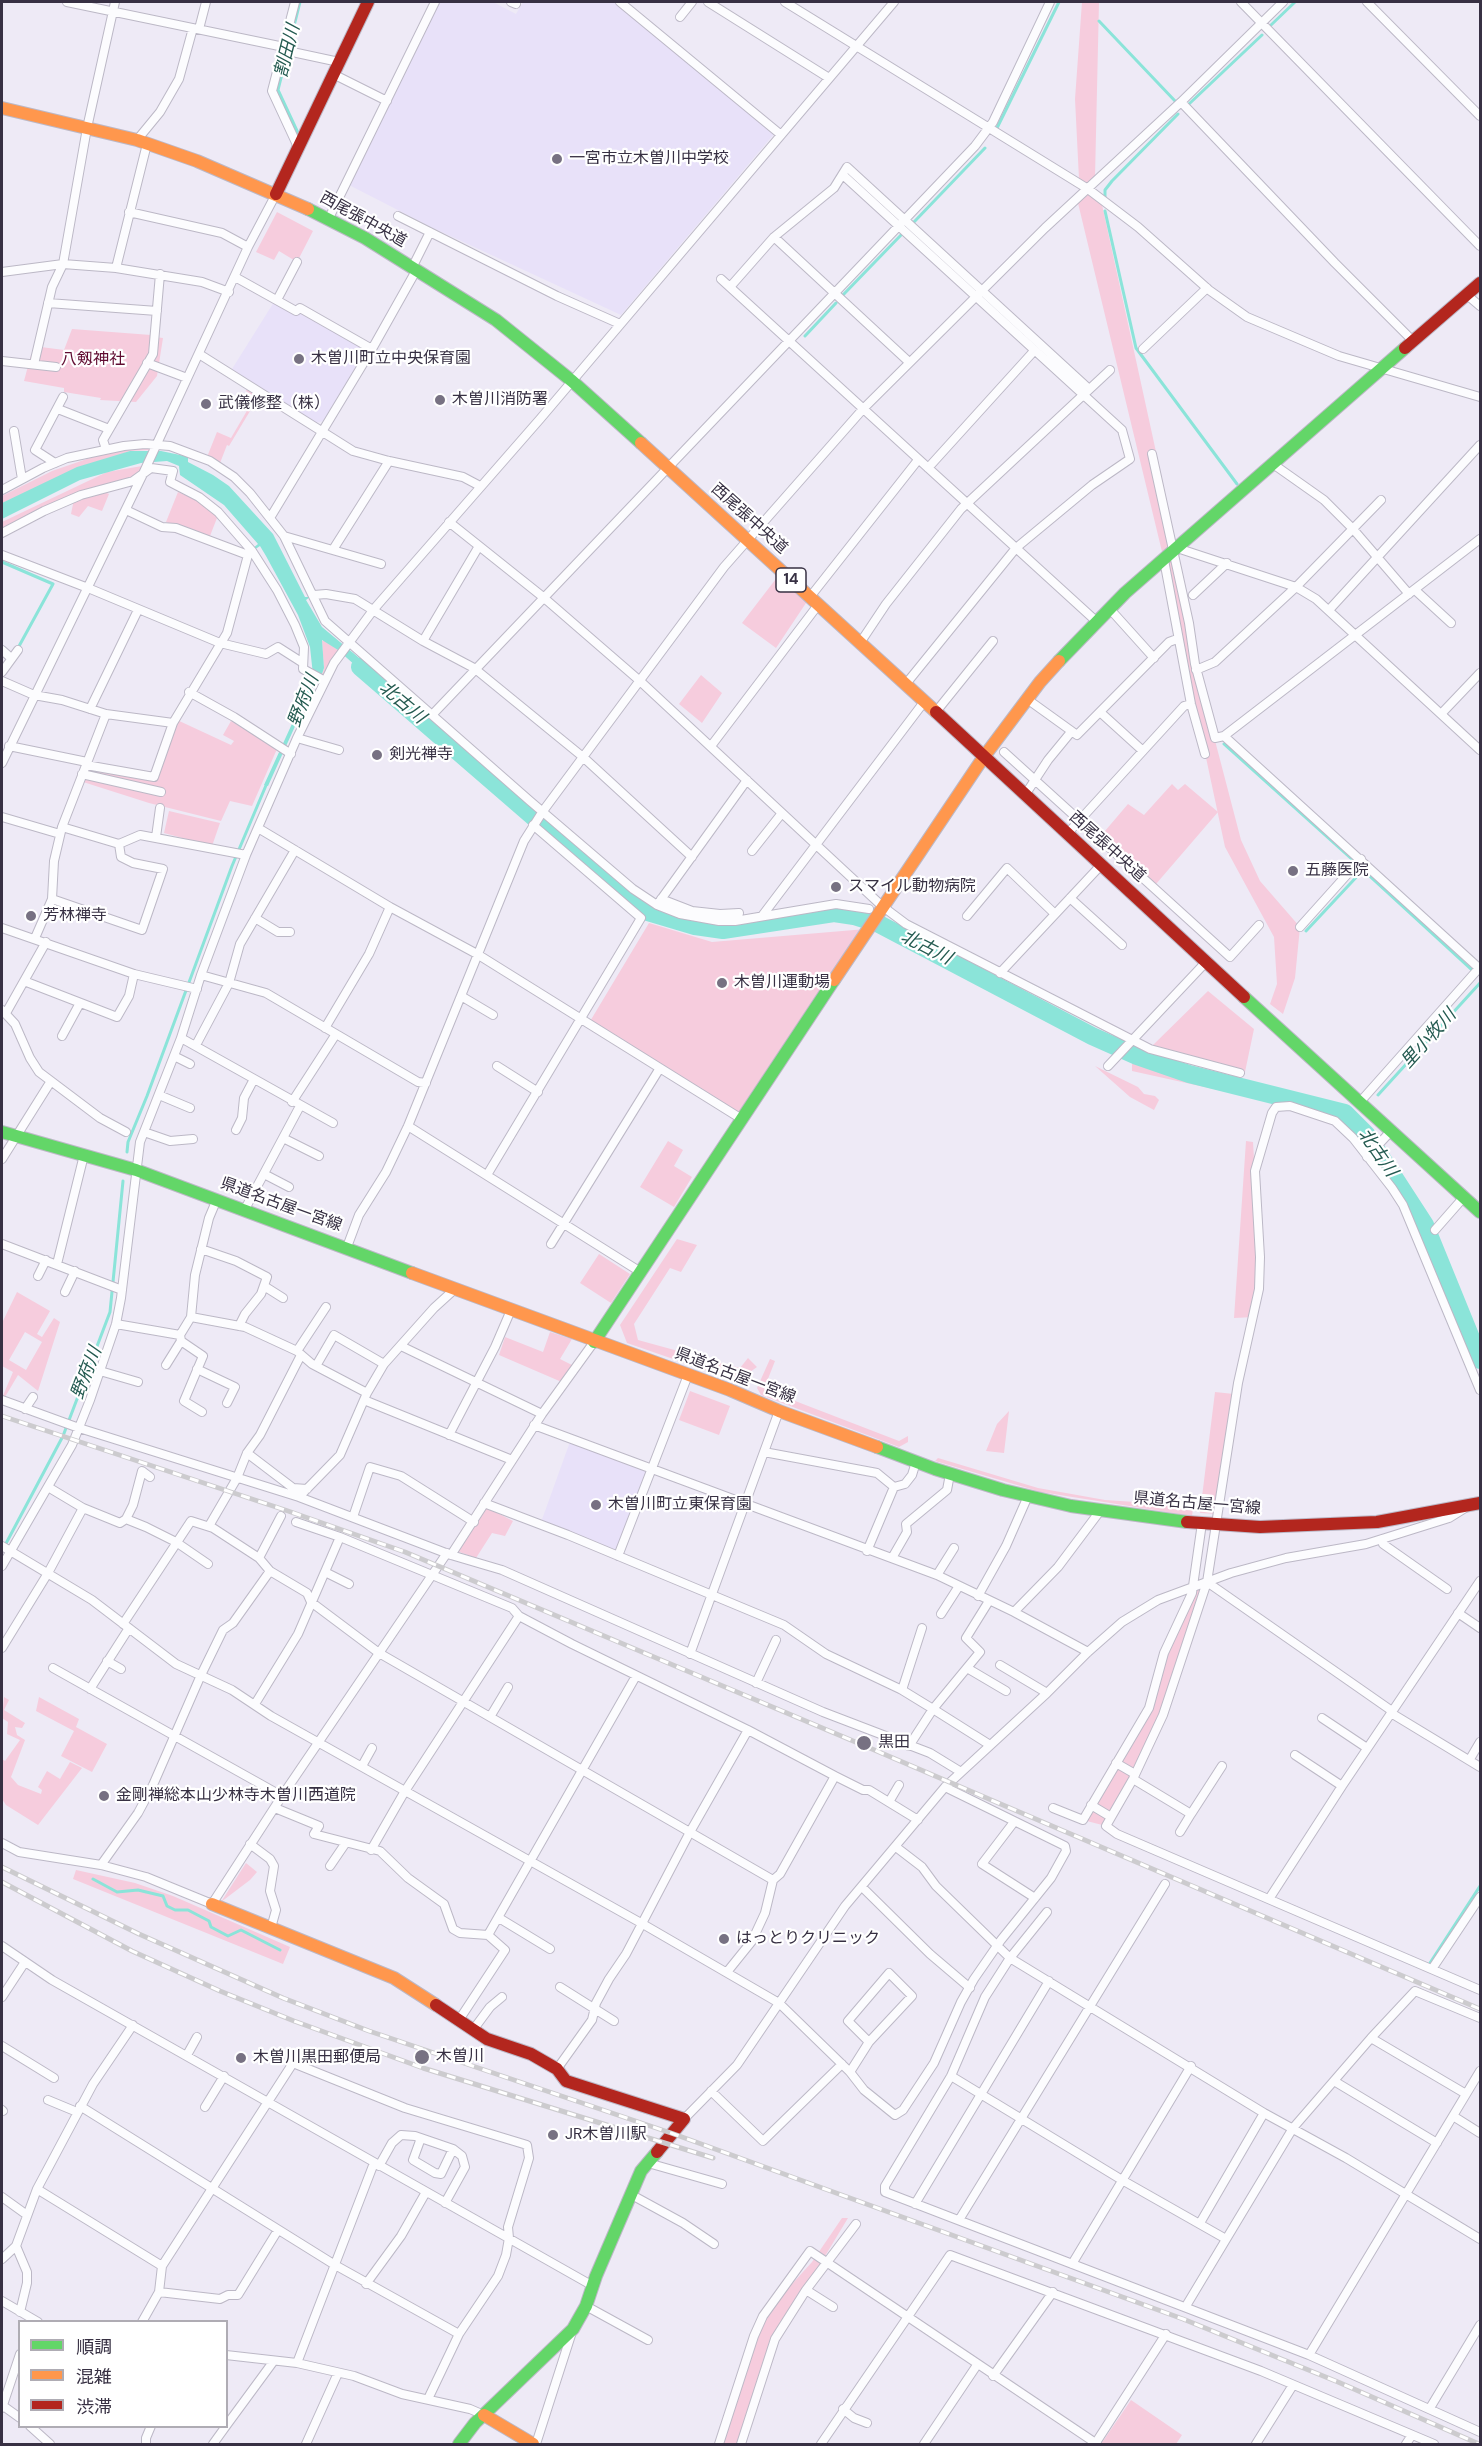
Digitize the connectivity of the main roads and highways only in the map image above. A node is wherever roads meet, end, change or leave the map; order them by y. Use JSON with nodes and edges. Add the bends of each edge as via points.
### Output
{"nodes":[{"id":1,"x":368,"y":2,"type":"edge"},
{"id":2,"x":2,"y":109,"type":"edge"},
{"id":3,"x":276,"y":194,"type":"junction"},
{"id":4,"x":1480,"y":283,"type":"edge"},
{"id":5,"x":983,"y":758,"type":"junction"},
{"id":6,"x":2,"y":1132,"type":"edge"},
{"id":7,"x":1480,"y":1212,"type":"edge"},
{"id":8,"x":594,"y":1342,"type":"junction"},
{"id":9,"x":1480,"y":1503,"type":"edge"},
{"id":10,"x":212,"y":1904,"type":"road end"},
{"id":11,"x":484,"y":2415,"type":"junction"},
{"id":12,"x":459,"y":2445,"type":"edge"},
{"id":13,"x":535,"y":2445,"type":"edge"}],
"edges":[{"from":1,"to":3,"type":"main road"},
{"from":2,"to":3,"type":"main road","name":"西尾張中央道","number":"14","via":[[142,142]]},
{"from":3,"to":5,"type":"main road","name":"西尾張中央道","number":"14","via":[[329,218],[496,320],[572,381]]},
{"from":4,"to":5,"type":"main road","via":[[1096,621],[1027,699]]},
{"from":5,"to":7,"type":"main road","name":"西尾張中央道","number":"14","via":[[1360,1102],[1387,1136]]},
{"from":5,"to":8,"type":"main road","via":[[877,908]]},
{"from":6,"to":8,"type":"main road","name":"県道名古屋一宮線","via":[[217,1198]]},
{"from":8,"to":9,"type":"main road","name":"県道名古屋一宮線","via":[[950,1474],[1100,1511],[1165,1521],[1260,1527],[1377,1522]]},
{"from":10,"to":11,"type":"main road","via":[[394,1978],[487,2039],[531,2054],[557,2069],[566,2081],[684,2119],[648,2163],[630,2194],[586,2306],[573,2329]]},
{"from":11,"to":12,"type":"main road"},
{"from":11,"to":13,"type":"main road"}]}
